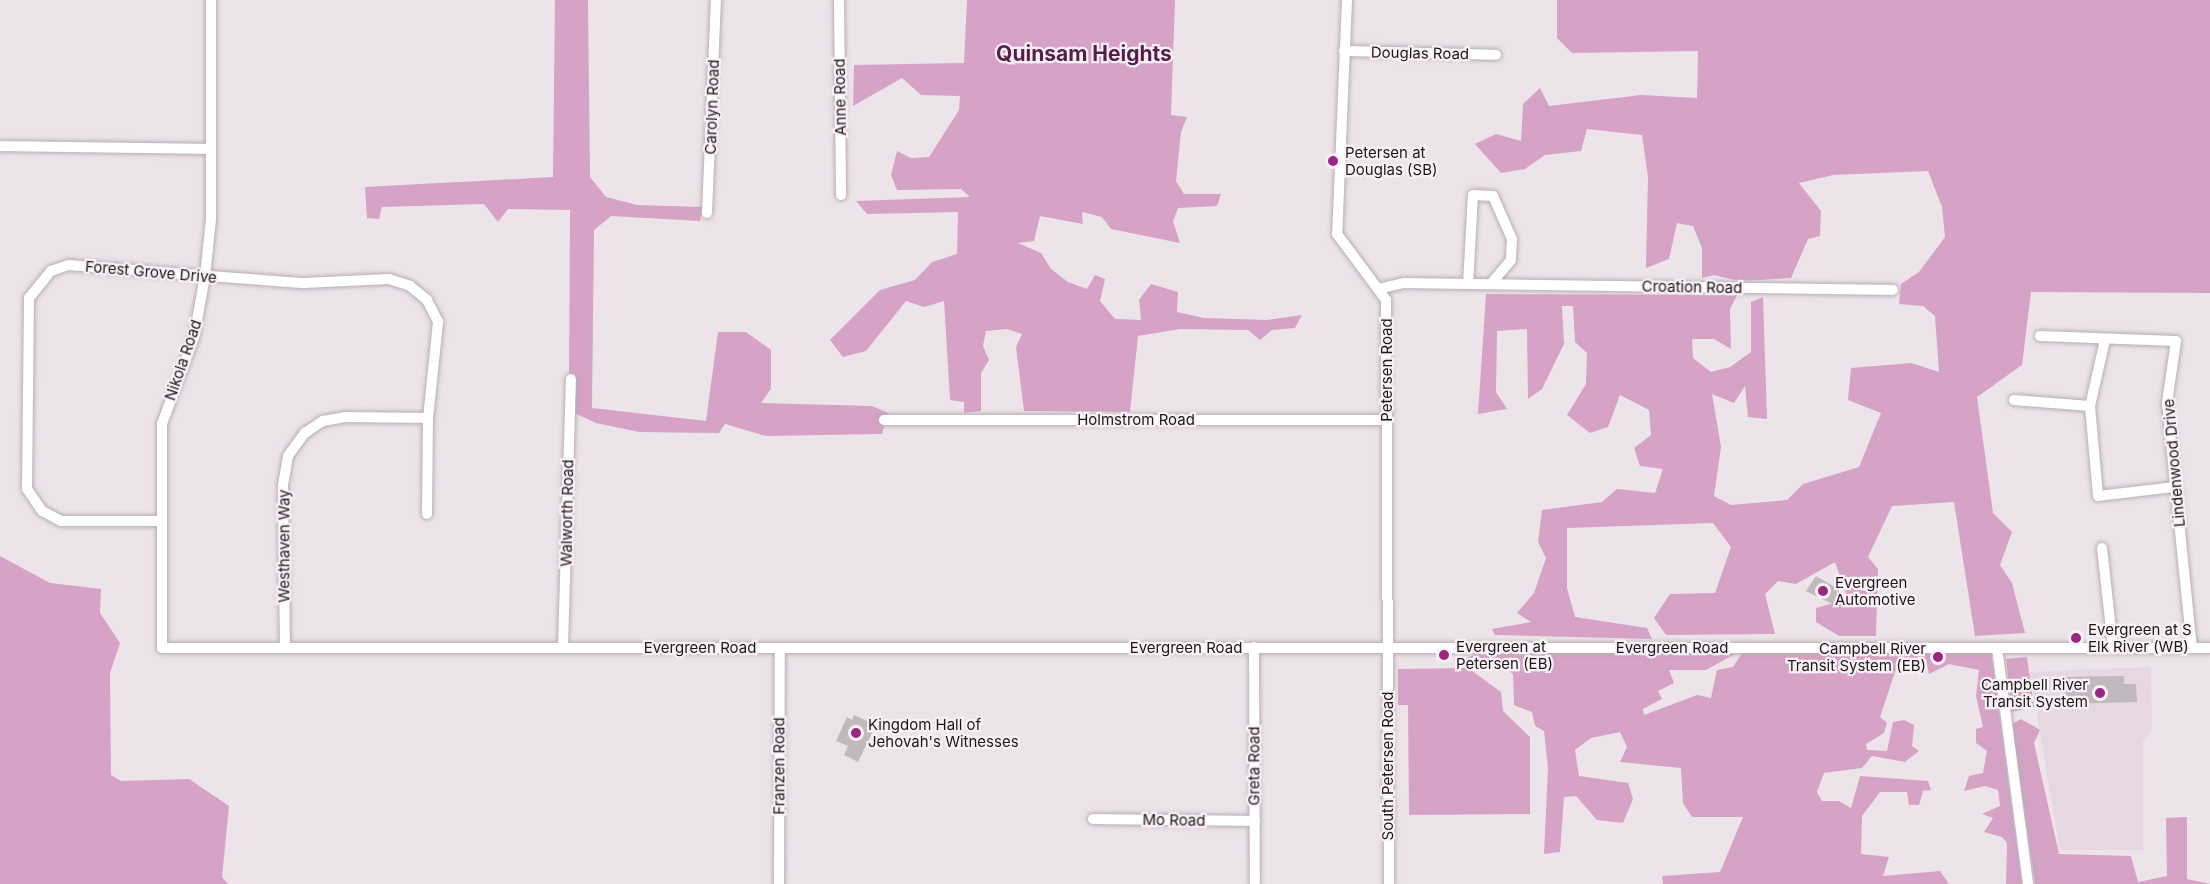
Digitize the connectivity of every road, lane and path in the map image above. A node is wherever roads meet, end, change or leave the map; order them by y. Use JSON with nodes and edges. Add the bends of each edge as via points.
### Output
{"nodes":[{"id":1,"x":211,"y":0,"type":"edge"},
{"id":2,"x":716,"y":0,"type":"edge"},
{"id":3,"x":838,"y":0,"type":"edge"},
{"id":4,"x":1347,"y":0,"type":"edge"},
{"id":5,"x":1344,"y":51,"type":"junction"},
{"id":6,"x":1496,"y":55,"type":"dead end"},
{"id":7,"x":0,"y":146,"type":"edge"},
{"id":8,"x":211,"y":149,"type":"junction"},
{"id":9,"x":841,"y":195,"type":"dead end"},
{"id":10,"x":707,"y":213,"type":"dead end"},
{"id":11,"x":206,"y":276,"type":"junction"},
{"id":12,"x":1468,"y":284,"type":"junction"},
{"id":13,"x":1491,"y":284,"type":"junction"},
{"id":14,"x":1378,"y":289,"type":"junction"},
{"id":15,"x":1893,"y":290,"type":"dead end"},
{"id":16,"x":2040,"y":336,"type":"dead end"},
{"id":17,"x":2105,"y":340,"type":"junction"},
{"id":18,"x":571,"y":380,"type":"dead end"},
{"id":19,"x":2014,"y":399,"type":"dead end"},
{"id":20,"x":2090,"y":406,"type":"junction"},
{"id":21,"x":428,"y":418,"type":"junction"},
{"id":22,"x":884,"y":420,"type":"dead end"},
{"id":23,"x":1387,"y":420,"type":"junction"},
{"id":24,"x":2175,"y":487,"type":"junction"},
{"id":25,"x":427,"y":514,"type":"dead end"},
{"id":26,"x":161,"y":521,"type":"junction"},
{"id":27,"x":2102,"y":548,"type":"dead end"},
{"id":28,"x":563,"y":646,"type":"junction"},
{"id":29,"x":1254,"y":647,"type":"junction"},
{"id":30,"x":162,"y":648,"type":"joint"},
{"id":31,"x":285,"y":648,"type":"junction"},
{"id":32,"x":1388,"y":648,"type":"junction"},
{"id":33,"x":1997,"y":648,"type":"junction"},
{"id":34,"x":2113,"y":648,"type":"junction"},
{"id":35,"x":2192,"y":648,"type":"junction"},
{"id":36,"x":2210,"y":648,"type":"edge"},
{"id":37,"x":780,"y":649,"type":"junction"},
{"id":38,"x":1093,"y":819,"type":"dead end"},
{"id":39,"x":1255,"y":821,"type":"junction"},
{"id":40,"x":779,"y":884,"type":"edge"},
{"id":41,"x":1255,"y":884,"type":"edge"},
{"id":42,"x":1389,"y":884,"type":"edge"},
{"id":43,"x":2028,"y":884,"type":"edge"}],
"edges":[{"from":1,"to":8,"type":"street","name":"Nikola Road"},
{"from":2,"to":10,"type":"street","name":"Carolyn Road"},
{"from":3,"to":9,"type":"street","name":"Anne Road"},
{"from":4,"to":5,"type":"street","name":"Petersen Road"},
{"from":5,"to":6,"type":"street","name":"Douglas Road"},
{"from":5,"to":14,"type":"street","name":"Petersen Road","via":[[1337,234]]},
{"from":7,"to":8,"type":"street"},
{"from":8,"to":11,"type":"street","name":"Nikola Road"},
{"from":11,"to":21,"type":"street","name":"Forest Grove Drive","via":[[304,282],[389,279],[410,286],[427,300],[438,322]]},
{"from":11,"to":26,"type":"street","name":"Nikola Road","via":[[194,337],[162,424]]},
{"from":11,"to":26,"type":"street","name":"Forest Grove Drive","via":[[68,265],[51,272],[29,298],[27,489],[42,511],[62,521]]},
{"from":12,"to":13,"type":"street","name":"Croation Road"},
{"from":12,"to":13,"type":"street","via":[[1473,195],[1493,196],[1512,239],[1511,260]]},
{"from":12,"to":14,"type":"street","name":"Croation Road","via":[[1404,284]]},
{"from":13,"to":15,"type":"street","name":"Croation Road"},
{"from":14,"to":23,"type":"street","name":"Petersen Road","via":[[1386,300]]},
{"from":16,"to":17,"type":"street","name":"Lindenwood Drive"},
{"from":17,"to":20,"type":"street"},
{"from":17,"to":24,"type":"street","name":"Lindenwood Drive","via":[[2176,341],[2167,404]]},
{"from":18,"to":28,"type":"street","name":"Walworth Road"},
{"from":19,"to":20,"type":"street"},
{"from":20,"to":24,"type":"street","via":[[2098,496]]},
{"from":21,"to":25,"type":"street","name":"Forest Grove Drive"},
{"from":21,"to":31,"type":"street","name":"Westhaven Way","via":[[345,417],[323,422],[305,433],[288,456],[283,485]]},
{"from":22,"to":23,"type":"street","name":"Holmstrom Road"},
{"from":23,"to":32,"type":"street","name":"Petersen Road"},
{"from":24,"to":35,"type":"street","name":"Lindenwood Drive"},
{"from":26,"to":30,"type":"street","name":"Nikola Road"},
{"from":27,"to":34,"type":"street"},
{"from":28,"to":31,"type":"street","name":"Evergreen Road"},
{"from":28,"to":37,"type":"street","name":"Evergreen Road"},
{"from":29,"to":32,"type":"street","name":"Evergreen Road"},
{"from":29,"to":37,"type":"street","name":"Evergreen Road"},
{"from":29,"to":39,"type":"street","name":"Greta Road"},
{"from":30,"to":31,"type":"street","name":"Evergreen Road"},
{"from":32,"to":33,"type":"street","name":"Evergreen Road"},
{"from":32,"to":42,"type":"street","name":"South Petersen Road"},
{"from":33,"to":34,"type":"street","name":"Evergreen Road"},
{"from":33,"to":43,"type":"street"},
{"from":34,"to":35,"type":"street","name":"Evergreen Road"},
{"from":35,"to":36,"type":"street","name":"Evergreen Road"},
{"from":37,"to":40,"type":"street","name":"Franzen Road"},
{"from":38,"to":39,"type":"street","name":"Mo Road"},
{"from":39,"to":41,"type":"street","name":"Greta Road"}]}
